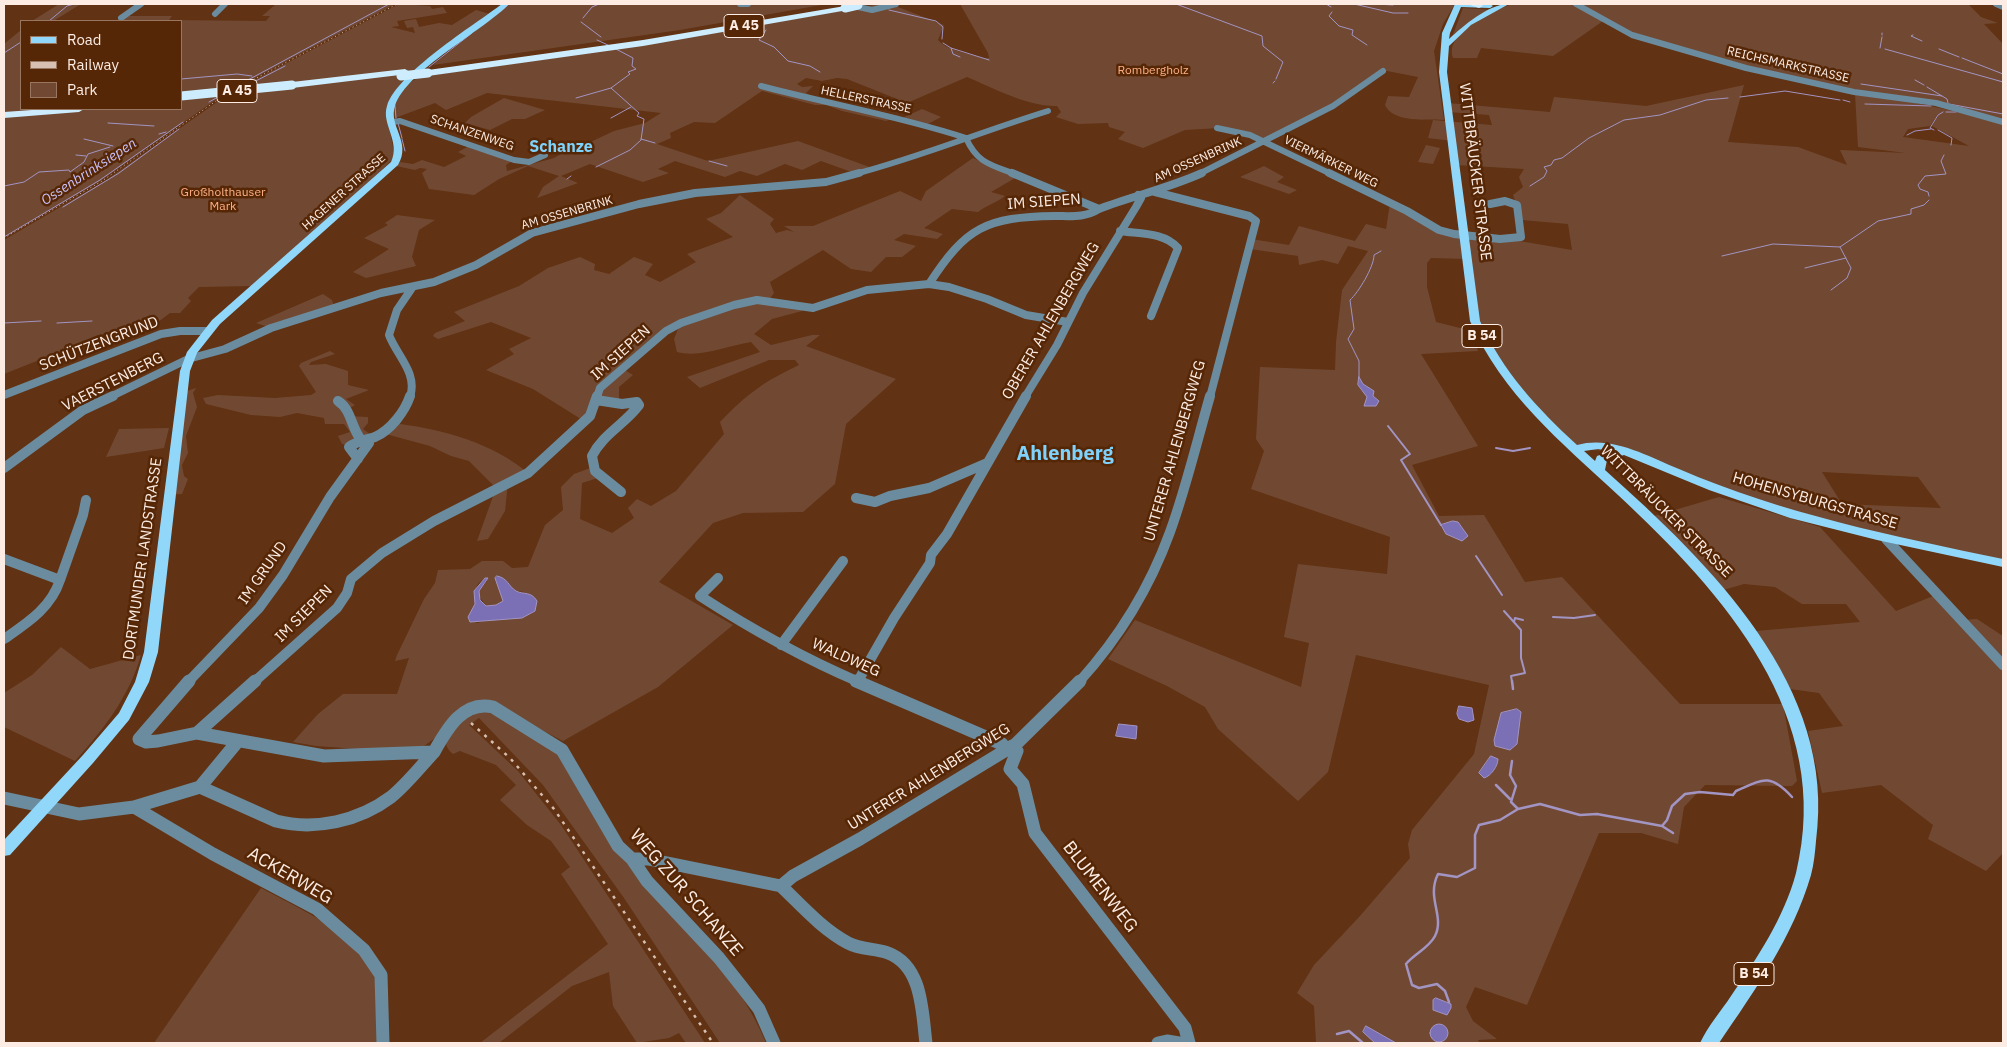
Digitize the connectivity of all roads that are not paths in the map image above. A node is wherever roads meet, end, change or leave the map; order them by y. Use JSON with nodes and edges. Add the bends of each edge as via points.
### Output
{"nodes":[{"id":1,"x":141,"y":4,"type":"edge"},
{"id":2,"x":225,"y":4,"type":"edge"},
{"id":3,"x":506,"y":4,"type":"edge"},
{"id":4,"x":740,"y":4,"type":"edge"},
{"id":5,"x":748,"y":4,"type":"edge"},
{"id":6,"x":861,"y":4,"type":"edge"},
{"id":7,"x":896,"y":4,"type":"edge"},
{"id":8,"x":1506,"y":4,"type":"edge"},
{"id":9,"x":1576,"y":4,"type":"edge"},
{"id":10,"x":1996,"y":4,"type":"edge"},
{"id":11,"x":844,"y":5,"type":"edge"},
{"id":12,"x":1465,"y":5,"type":"edge"},
{"id":13,"x":1500,"y":6,"type":"edge"},
{"id":14,"x":2003,"y":7,"type":"edge"},
{"id":15,"x":216,"y":14,"type":"dead end"},
{"id":16,"x":121,"y":18,"type":"dead end"},
{"id":17,"x":1448,"y":44,"type":"junction"},
{"id":18,"x":1444,"y":60,"type":"junction"},
{"id":19,"x":1383,"y":71,"type":"dead end"},
{"id":20,"x":761,"y":86,"type":"dead end"},
{"id":21,"x":182,"y":98,"type":"edge"},
{"id":22,"x":20,"y":110,"type":"edge"},
{"id":23,"x":54,"y":110,"type":"edge"},
{"id":24,"x":1048,"y":111,"type":"dead end"},
{"id":25,"x":4,"y":112,"type":"edge"},
{"id":26,"x":392,"y":122,"type":"junction"},
{"id":27,"x":2003,"y":122,"type":"edge"},
{"id":28,"x":1217,"y":128,"type":"dead end"},
{"id":29,"x":966,"y":138,"type":"junction"},
{"id":30,"x":1265,"y":142,"type":"junction"},
{"id":31,"x":545,"y":156,"type":"dead end"},
{"id":32,"x":1155,"y":192,"type":"junction"},
{"id":33,"x":1138,"y":195,"type":"junction"},
{"id":34,"x":1490,"y":204,"type":"dead end"},
{"id":35,"x":1099,"y":209,"type":"junction"},
{"id":36,"x":1120,"y":232,"type":"junction"},
{"id":37,"x":1464,"y":234,"type":"junction"},
{"id":38,"x":929,"y":284,"type":"junction"},
{"id":39,"x":412,"y":288,"type":"junction"},
{"id":40,"x":1151,"y":316,"type":"dead end"},
{"id":41,"x":1068,"y":322,"type":"junction"},
{"id":42,"x":207,"y":331,"type":"junction"},
{"id":43,"x":196,"y":344,"type":"joint"},
{"id":44,"x":188,"y":359,"type":"junction"},
{"id":45,"x":4,"y":395,"type":"edge"},
{"id":46,"x":338,"y":400,"type":"dead end"},
{"id":47,"x":596,"y":400,"type":"junction"},
{"id":48,"x":1548,"y":423,"type":"junction"},
{"id":49,"x":364,"y":441,"type":"junction"},
{"id":50,"x":1593,"y":445,"type":"junction"},
{"id":51,"x":1576,"y":449,"type":"junction"},
{"id":52,"x":1623,"y":452,"type":"junction"},
{"id":53,"x":358,"y":459,"type":"junction"},
{"id":54,"x":987,"y":463,"type":"junction"},
{"id":55,"x":4,"y":468,"type":"edge"},
{"id":56,"x":1599,"y":472,"type":"junction"},
{"id":57,"x":621,"y":492,"type":"dead end"},
{"id":58,"x":856,"y":498,"type":"dead end"},
{"id":59,"x":86,"y":500,"type":"dead end"},
{"id":60,"x":1886,"y":539,"type":"junction"},
{"id":61,"x":4,"y":559,"type":"edge"},
{"id":62,"x":843,"y":560,"type":"dead end"},
{"id":63,"x":2003,"y":563,"type":"edge"},
{"id":64,"x":718,"y":578,"type":"dead end"},
{"id":65,"x":60,"y":580,"type":"junction"},
{"id":66,"x":4,"y":639,"type":"edge"},
{"id":67,"x":781,"y":645,"type":"junction"},
{"id":68,"x":2003,"y":665,"type":"edge"},
{"id":69,"x":858,"y":681,"type":"junction"},
{"id":70,"x":197,"y":734,"type":"junction"},
{"id":71,"x":238,"y":741,"type":"junction"},
{"id":72,"x":1009,"y":748,"type":"junction"},
{"id":73,"x":434,"y":752,"type":"junction"},
{"id":74,"x":200,"y":787,"type":"junction"},
{"id":75,"x":4,"y":798,"type":"edge"},
{"id":76,"x":45,"y":806,"type":"junction"},
{"id":77,"x":134,"y":807,"type":"junction"},
{"id":78,"x":4,"y":850,"type":"edge"},
{"id":79,"x":632,"y":859,"type":"junction"},
{"id":80,"x":781,"y":886,"type":"junction"},
{"id":81,"x":383,"y":1043,"type":"edge"},
{"id":82,"x":774,"y":1043,"type":"edge"},
{"id":83,"x":926,"y":1043,"type":"edge"},
{"id":84,"x":1158,"y":1043,"type":"edge"},
{"id":85,"x":1179,"y":1043,"type":"edge"},
{"id":86,"x":1189,"y":1043,"type":"edge"},
{"id":87,"x":1709,"y":1043,"type":"edge"}],
"edges":[{"from":1,"to":16,"type":"street"},
{"from":2,"to":15,"type":"street"},
{"from":3,"to":26,"type":"main road","name":"HAGENER STRASSE","via":[[403,86],[392,101]]},
{"from":4,"to":5,"type":"street"},
{"from":6,"to":11,"type":"highway","number":"A 45","bridge":true},
{"from":7,"to":11,"type":"street","via":[[871,11]]},
{"from":8,"to":13,"type":"main road"},
{"from":9,"to":27,"type":"street","name":"REICHSMARKSTRASSE","via":[[1632,35],[1746,68],[1845,90],[1930,102]]},
{"from":10,"to":14,"type":"street"},
{"from":11,"to":21,"type":"highway","number":"A 45","bridge":true,"via":[[573,52]]},
{"from":12,"to":13,"type":"main road"},
{"from":12,"to":13,"type":"main road","via":[[1480,9]]},
{"from":12,"to":17,"type":"main road","number":"B 54","via":[[1455,20]]},
{"from":12,"to":18,"type":"main road","number":"B 54","via":[[1446,33]]},
{"from":13,"to":17,"type":"main road","via":[[1469,24]]},
{"from":17,"to":18,"type":"main road","number":"B 54"},
{"from":18,"to":37,"type":"main road","name":"WITTBRÄUCKER STRASSE","number":"B 54"},
{"from":19,"to":30,"type":"street","name":"AM OSSENBRINK","via":[[1333,106]]},
{"from":20,"to":29,"type":"street","name":"HELLERSTRASSE","via":[[926,125]]},
{"from":22,"to":25,"type":"highway"},
{"from":23,"to":25,"type":"highway"},
{"from":24,"to":29,"type":"street","name":"AM OSSENBRINK"},
{"from":26,"to":31,"type":"street","name":"SCHANZENWEG","via":[[409,124],[514,160],[529,162]]},
{"from":26,"to":42,"type":"main road","name":"HAGENER STRASSE","via":[[400,154],[395,163]]},
{"from":28,"to":30,"type":"street","name":"VIERMÄRKER WEG","via":[[1248,134]]},
{"from":29,"to":35,"type":"street","via":[[980,160]]},
{"from":29,"to":39,"type":"street","name":"AM OSSENBRINK","via":[[900,162],[826,182],[679,196],[532,232],[476,265]]},
{"from":30,"to":32,"type":"street","name":"AM OSSENBRINK","via":[[1171,188]]},
{"from":30,"to":37,"type":"street","name":"VIERMÄRKER WEG","via":[[1432,226],[1448,233]]},
{"from":32,"to":33,"type":"street","name":"AM OSSENBRINK"},
{"from":32,"to":72,"type":"street","name":"UNTERER AHLENBERGWEG","via":[[1253,218],[1256,221],[1250,250],[1181,500],[1158,561],[1100,661],[1047,716]]},
{"from":33,"to":35,"type":"street","name":"AM OSSENBRINK"},
{"from":33,"to":36,"type":"street","name":"OBERER AHLENBERGWEG","via":[[1141,198]]},
{"from":34,"to":37,"type":"street","name":"VIERMÄRKER WEG","via":[[1505,201],[1516,205],[1520,237],[1508,240]]},
{"from":35,"to":38,"type":"street","name":"IM SIEPEN","via":[[1076,217],[1022,216],[984,224],[954,248]]},
{"from":36,"to":40,"type":"street","via":[[1159,237],[1178,248]]},
{"from":36,"to":41,"type":"street","name":"OBERER AHLENBERGWEG"},
{"from":37,"to":48,"type":"main road","name":"WITTBRÄUCKER STRASSE","number":"B 54","via":[[1475,321],[1490,353]]},
{"from":38,"to":41,"type":"street","via":[[996,302],[1026,315]]},
{"from":38,"to":47,"type":"street","name":"IM SIEPEN","via":[[867,290],[813,308],[757,300],[688,320],[666,332],[600,388]]},
{"from":39,"to":44,"type":"street","name":"AM OSSENBRINK","via":[[381,293],[325,310],[271,328],[225,349]]},
{"from":39,"to":49,"type":"street","via":[[397,310],[389,336],[412,376],[411,392],[395,420],[382,433]]},
{"from":41,"to":54,"type":"street","name":"OBERER AHLENBERGWEG"},
{"from":42,"to":43,"type":"main road","name":"HAGENER STRASSE"},
{"from":42,"to":45,"type":"street","name":"SCHÜTZENGRUND","via":[[161,334]]},
{"from":43,"to":44,"type":"main road","name":"DORTMUNDER LANDSTRASSE"},
{"from":44,"to":55,"type":"street","name":"VAERSTENBERG","via":[[76,414]]},
{"from":44,"to":76,"type":"main road","name":"DORTMUNDER LANDSTRASSE","via":[[151,652],[142,682],[124,716]]},
{"from":46,"to":49,"type":"street","via":[[348,410],[355,435]]},
{"from":47,"to":57,"type":"street","via":[[622,404],[637,402],[639,406],[605,436],[592,456],[594,471]]},
{"from":47,"to":70,"type":"street","name":"IM SIEPEN","via":[[590,416],[528,473],[434,521],[365,566],[351,579],[347,593],[336,608]]},
{"from":48,"to":50,"type":"main road","number":"B 54"},
{"from":48,"to":51,"type":"main road","name":"WITTBRÄUCKER STRASSE","number":"B 54"},
{"from":49,"to":53,"type":"street","name":"IM GRUND","via":[[369,443]]},
{"from":49,"to":53,"type":"street","via":[[349,447]]},
{"from":50,"to":51,"type":"main road","name":"HOHENSYBURGSTRASSE"},
{"from":50,"to":52,"type":"main road","name":"HOHENSYBURGSTRASSE"},
{"from":51,"to":52,"type":"main road","name":"HOHENSYBURGSTRASSE"},
{"from":51,"to":56,"type":"main road","name":"WITTBRÄUCKER STRASSE","number":"B 54"},
{"from":52,"to":56,"type":"main road","via":[[1601,458]]},
{"from":52,"to":60,"type":"main road","name":"HOHENSYBURGSTRASSE","via":[[1745,501]]},
{"from":53,"to":70,"type":"street","name":"IM GRUND","via":[[259,608],[176,694],[139,738],[146,742]]},
{"from":54,"to":58,"type":"street","via":[[928,488],[875,502]]},
{"from":54,"to":69,"type":"street","name":"OBERER AHLENBERGWEG"},
{"from":56,"to":87,"type":"main road","name":"WITTBRÄUCKER STRASSE","number":"B 54","via":[[1662,529],[1752,631],[1787,695],[1808,761],[1812,818],[1804,872],[1777,936]]},
{"from":59,"to":65,"type":"street","via":[[85,511],[71,542],[66,573]]},
{"from":60,"to":63,"type":"main road","name":"HOHENSYBURGSTRASSE"},
{"from":60,"to":68,"type":"street"},
{"from":61,"to":65,"type":"street"},
{"from":62,"to":67,"type":"street"},
{"from":64,"to":67,"type":"street","name":"WALDWEG","via":[[700,596]]},
{"from":65,"to":66,"type":"street","via":[[55,596]]},
{"from":67,"to":69,"type":"street","name":"WALDWEG"},
{"from":69,"to":72,"type":"street","name":"WALDWEG"},
{"from":70,"to":71,"type":"street"},
{"from":71,"to":73,"type":"street","via":[[324,756]]},
{"from":71,"to":74,"type":"street"},
{"from":72,"to":80,"type":"street","name":"UNTERER AHLENBERGWEG"},
{"from":72,"to":86,"type":"street","name":"BLUMENWEG","via":[[1016,751],[1010,769],[1023,784],[1035,833],[1186,1028]]},
{"from":73,"to":74,"type":"street","name":"WEG ZUR SCHANZE","via":[[402,786],[374,808],[315,826],[278,822]]},
{"from":73,"to":79,"type":"street","name":"WEG ZUR SCHANZE","via":[[448,728],[463,714],[481,705],[493,707],[562,750],[618,846]]},
{"from":74,"to":77,"type":"street"},
{"from":75,"to":76,"type":"street"},
{"from":76,"to":77,"type":"street","via":[[79,814]]},
{"from":76,"to":78,"type":"main road","name":"DORTMUNDER LANDSTRASSE"},
{"from":77,"to":81,"type":"street","name":"ACKERWEG","via":[[317,909],[364,950],[381,975]]},
{"from":79,"to":80,"type":"street","via":[[648,859]]},
{"from":79,"to":82,"type":"street","name":"WEG ZUR SCHANZE","via":[[647,881],[719,958],[759,1009]]},
{"from":80,"to":83,"type":"street","via":[[837,937],[849,944],[900,957],[915,979]]},
{"from":84,"to":85,"type":"street"}]}
